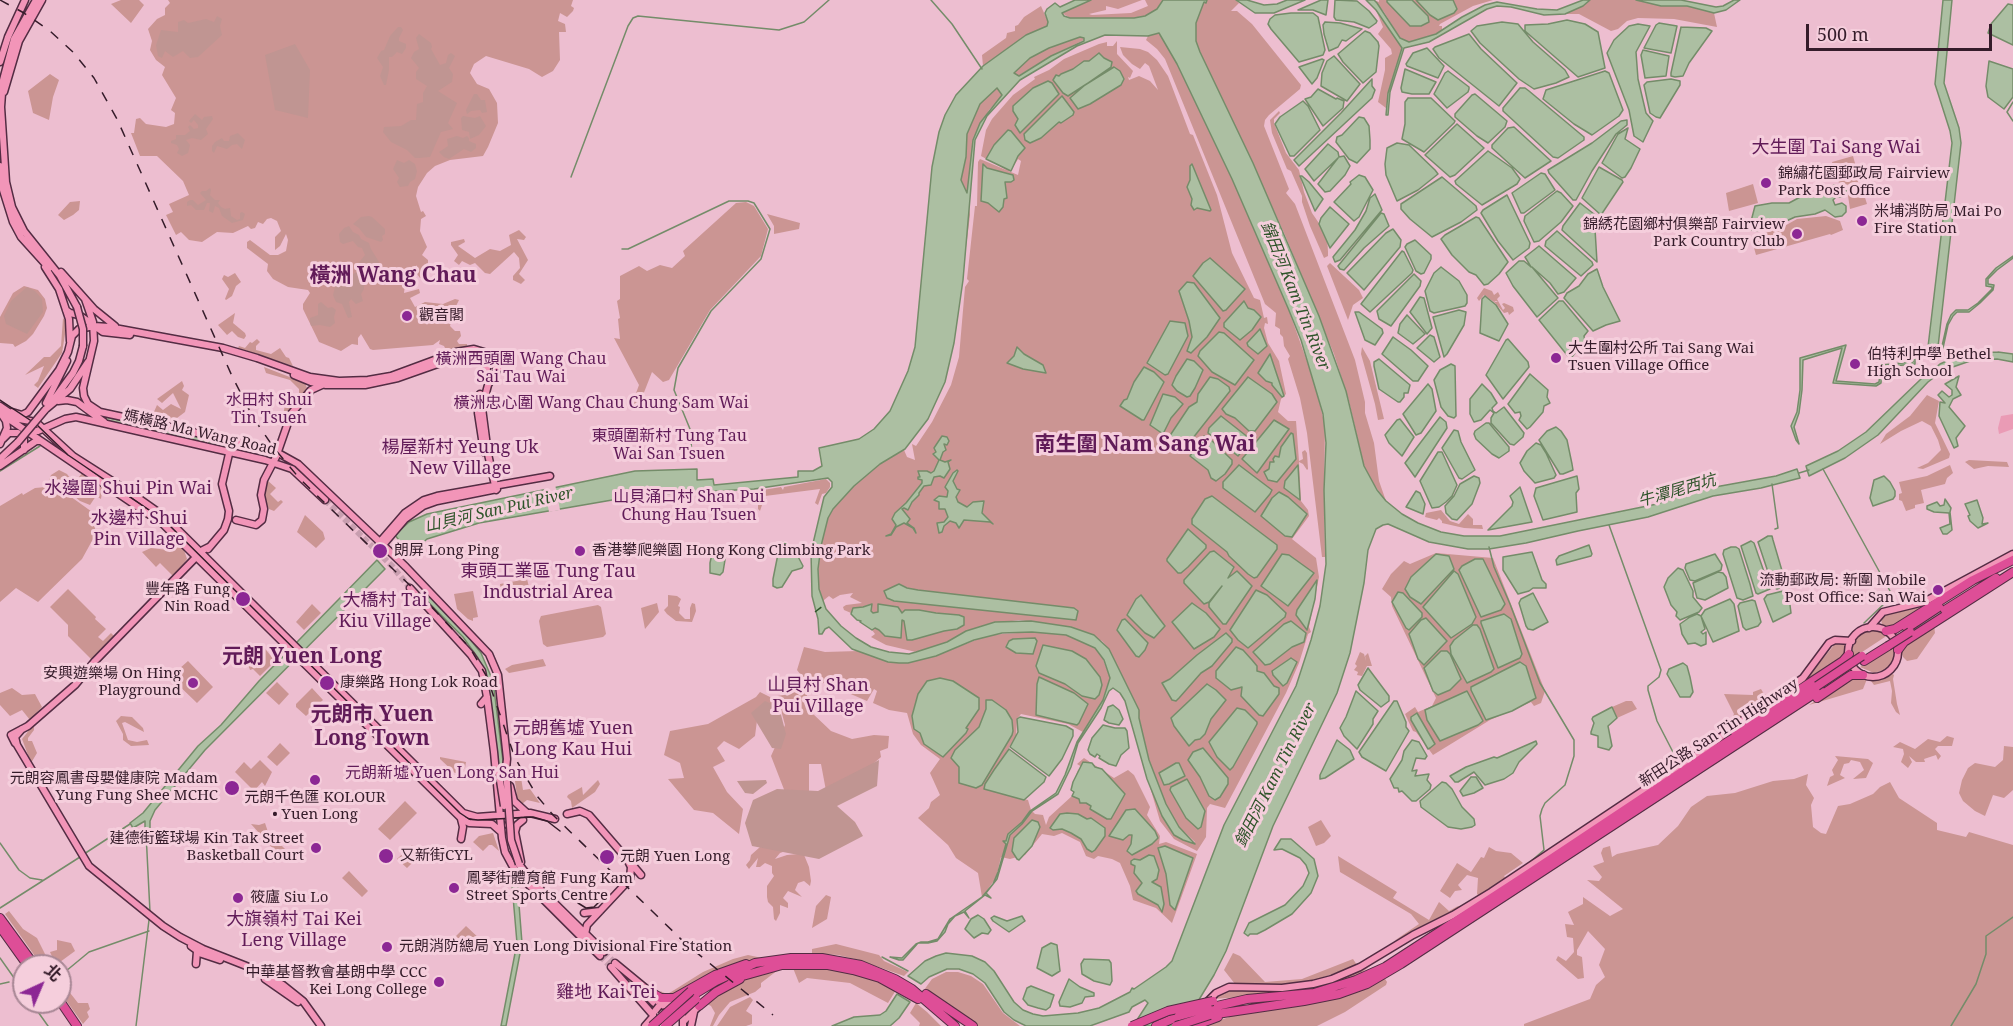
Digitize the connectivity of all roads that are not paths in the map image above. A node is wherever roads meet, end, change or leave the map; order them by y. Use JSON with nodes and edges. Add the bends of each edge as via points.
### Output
{"nodes":[{"id":1,"x":25,"y":0,"type":"edge"},
{"id":2,"x":34,"y":0,"type":"edge"},
{"id":3,"x":42,"y":0,"type":"edge"},
{"id":4,"x":1,"y":64,"type":"edge"},
{"id":5,"x":1,"y":78,"type":"edge"},
{"id":6,"x":1,"y":107,"type":"edge"},
{"id":7,"x":0,"y":166,"type":"edge"},
{"id":8,"x":43,"y":259,"type":"junction"},
{"id":9,"x":85,"y":299,"type":"junction"},
{"id":10,"x":89,"y":307,"type":"junction"},
{"id":11,"x":66,"y":310,"type":"junction"},
{"id":12,"x":79,"y":315,"type":"junction"},
{"id":13,"x":94,"y":326,"type":"junction"},
{"id":14,"x":118,"y":328,"type":"junction"},
{"id":15,"x":107,"y":333,"type":"junction"},
{"id":16,"x":70,"y":341,"type":"junction"},
{"id":17,"x":94,"y":346,"type":"junction"},
{"id":18,"x":68,"y":352,"type":"junction"},
{"id":19,"x":482,"y":356,"type":"junction"},
{"id":20,"x":498,"y":365,"type":"junction"},
{"id":21,"x":396,"y":376,"type":"junction"},
{"id":22,"x":486,"y":379,"type":"junction"},
{"id":23,"x":313,"y":380,"type":"junction"},
{"id":24,"x":326,"y":385,"type":"junction"},
{"id":25,"x":309,"y":392,"type":"junction"},
{"id":26,"x":56,"y":402,"type":"junction"},
{"id":27,"x":45,"y":408,"type":"junction"},
{"id":28,"x":2,"y":410,"type":"edge"},
{"id":29,"x":107,"y":423,"type":"junction"},
{"id":30,"x":54,"y":424,"type":"junction"},
{"id":31,"x":24,"y":428,"type":"junction"},
{"id":32,"x":44,"y":428,"type":"junction"},
{"id":33,"x":51,"y":435,"type":"junction"},
{"id":34,"x":40,"y":441,"type":"junction"},
{"id":35,"x":1,"y":442,"type":"edge"},
{"id":36,"x":230,"y":447,"type":"junction"},
{"id":37,"x":24,"y":451,"type":"junction"},
{"id":38,"x":275,"y":456,"type":"junction"},
{"id":39,"x":0,"y":457,"type":"edge"},
{"id":40,"x":284,"y":465,"type":"junction"},
{"id":41,"x":0,"y":466,"type":"edge"},
{"id":42,"x":269,"y":470,"type":"junction"},
{"id":43,"x":548,"y":478,"type":"dead end"},
{"id":44,"x":493,"y":488,"type":"junction"},
{"id":45,"x":325,"y":500,"type":"tunnel mouth"},
{"id":46,"x":229,"y":512,"type":"junction"},
{"id":47,"x":236,"y":520,"type":"junction"},
{"id":48,"x":227,"y":525,"type":"junction"},
{"id":49,"x":212,"y":544,"type":"junction"},
{"id":50,"x":381,"y":544,"type":"junction"},
{"id":51,"x":189,"y":545,"type":"junction"},
{"id":52,"x":2013,"y":554,"type":"edge"},
{"id":53,"x":199,"y":556,"type":"junction"},
{"id":54,"x":2013,"y":562,"type":"edge"},
{"id":55,"x":189,"y":566,"type":"junction"},
{"id":56,"x":210,"y":566,"type":"junction"},
{"id":57,"x":2013,"y":571,"type":"edge"},
{"id":58,"x":410,"y":588,"type":"tunnel mouth"},
{"id":59,"x":1876,"y":620,"type":"junction"},
{"id":60,"x":1869,"y":628,"type":"junction"},
{"id":61,"x":1883,"y":630,"type":"junction"},
{"id":62,"x":1908,"y":630,"type":"junction"},
{"id":63,"x":1851,"y":640,"type":"junction"},
{"id":64,"x":1842,"y":642,"type":"junction"},
{"id":65,"x":1898,"y":650,"type":"junction"},
{"id":66,"x":1849,"y":652,"type":"junction"},
{"id":67,"x":301,"y":656,"type":"junction"},
{"id":68,"x":1863,"y":675,"type":"junction"},
{"id":69,"x":1818,"y":688,"type":"junction"},
{"id":70,"x":487,"y":698,"type":"junction"},
{"id":71,"x":481,"y":704,"type":"dead end"},
{"id":72,"x":1761,"y":728,"type":"junction"},
{"id":73,"x":407,"y":749,"type":"dead end"},
{"id":74,"x":1713,"y":750,"type":"junction"},
{"id":75,"x":407,"y":757,"type":"junction"},
{"id":76,"x":507,"y":759,"type":"junction"},
{"id":77,"x":495,"y":765,"type":"junction"},
{"id":78,"x":500,"y":807,"type":"junction"},
{"id":79,"x":530,"y":813,"type":"junction"},
{"id":80,"x":567,"y":814,"type":"dead end"},
{"id":81,"x":490,"y":816,"type":"junction"},
{"id":82,"x":461,"y":818,"type":"junction"},
{"id":83,"x":555,"y":819,"type":"dead end"},
{"id":84,"x":523,"y":820,"type":"dead end"},
{"id":85,"x":507,"y":822,"type":"junction"},
{"id":86,"x":461,"y":838,"type":"dead end"},
{"id":87,"x":627,"y":859,"type":"junction"},
{"id":88,"x":641,"y":875,"type":"dead end"},
{"id":89,"x":524,"y":876,"type":"junction"},
{"id":90,"x":601,"y":911,"type":"junction"},
{"id":91,"x":584,"y":913,"type":"dead end"},
{"id":92,"x":0,"y":918,"type":"edge"},
{"id":93,"x":0,"y":927,"type":"edge"},
{"id":94,"x":580,"y":929,"type":"junction"},
{"id":95,"x":1444,"y":932,"type":"junction"},
{"id":96,"x":184,"y":939,"type":"junction"},
{"id":97,"x":217,"y":947,"type":"dead end"},
{"id":98,"x":197,"y":950,"type":"junction"},
{"id":99,"x":19,"y":954,"type":"edge"},
{"id":100,"x":26,"y":954,"type":"edge"},
{"id":101,"x":602,"y":954,"type":"tunnel mouth"},
{"id":102,"x":223,"y":957,"type":"junction"},
{"id":103,"x":612,"y":963,"type":"junction"},
{"id":104,"x":753,"y":963,"type":"junction"},
{"id":105,"x":196,"y":964,"type":"dead end"},
{"id":106,"x":906,"y":984,"type":"junction"},
{"id":107,"x":650,"y":991,"type":"junction"},
{"id":108,"x":682,"y":994,"type":"junction"},
{"id":109,"x":695,"y":1000,"type":"junction"},
{"id":110,"x":1215,"y":1010,"type":"junction"},
{"id":111,"x":658,"y":1013,"type":"edge"},
{"id":112,"x":679,"y":1025,"type":"edge"},
{"id":113,"x":319,"y":1026,"type":"edge"},
{"id":114,"x":645,"y":1026,"type":"edge"},
{"id":115,"x":948,"y":1026,"type":"edge"},
{"id":116,"x":955,"y":1026,"type":"edge"},
{"id":117,"x":973,"y":1026,"type":"edge"},
{"id":118,"x":1132,"y":1026,"type":"edge"},
{"id":119,"x":1156,"y":1026,"type":"edge"},
{"id":120,"x":1176,"y":1026,"type":"edge"},
{"id":121,"x":1193,"y":1026,"type":"edge"}],
"edges":[{"from":1,"to":4,"type":"main road"},
{"from":2,"to":4,"type":"main road","via":[[13,34]]},
{"from":2,"to":5,"type":"main road","via":[[14,39]]},
{"from":3,"to":6,"type":"main road","via":[[19,41]]},
{"from":4,"to":5,"type":"main road"},
{"from":5,"to":6,"type":"main road"},
{"from":6,"to":8,"type":"main road","via":[[6,182],[12,207]]},
{"from":7,"to":8,"type":"main road","via":[[13,222],[21,237]]},
{"from":8,"to":9,"type":"main road"},
{"from":8,"to":11,"type":"main road"},
{"from":8,"to":27,"type":"main road","bridge":true,"via":[[64,281],[83,329],[79,361]]},
{"from":9,"to":10,"type":"main road"},
{"from":9,"to":14,"type":"main road"},
{"from":10,"to":12,"type":"main road"},
{"from":10,"to":13,"type":"main road"},
{"from":11,"to":12,"type":"main road"},
{"from":11,"to":16,"type":"main road"},
{"from":12,"to":13,"type":"main road"},
{"from":13,"to":14,"type":"main road"},
{"from":13,"to":15,"type":"main road"},
{"from":13,"to":16,"type":"main road","via":[[79,329]]},
{"from":13,"to":17,"type":"main road"},
{"from":14,"to":23,"type":"main road","via":[[231,350]]},
{"from":15,"to":17,"type":"main road"},
{"from":15,"to":23,"type":"main road","via":[[236,355]]},
{"from":16,"to":17,"type":"main road","via":[[83,335],[91,337]]},
{"from":16,"to":18,"type":"main road"},
{"from":17,"to":26,"type":"main road","via":[[75,383]]},
{"from":17,"to":36,"type":"main road","via":[[83,388],[89,406]]},
{"from":18,"to":27,"type":"main road"},
{"from":18,"to":28,"type":"main road","via":[[27,413]]},
{"from":19,"to":20,"type":"main road"},
{"from":19,"to":21,"type":"main road","via":[[460,355]]},
{"from":19,"to":22,"type":"main road","via":[[487,367]]},
{"from":20,"to":21,"type":"main road","via":[[484,352],[468,349]]},
{"from":20,"to":22,"type":"main road"},
{"from":20,"to":44,"type":"main road","via":[[482,408]]},
{"from":21,"to":23,"type":"main road","via":[[355,381]]},
{"from":21,"to":24,"type":"main road","via":[[365,385]]},
{"from":22,"to":44,"type":"main road","via":[[478,413]]},
{"from":23,"to":24,"type":"main road"},
{"from":23,"to":25,"type":"main road"},
{"from":24,"to":25,"type":"main road"},
{"from":25,"to":38,"type":"main road","via":[[291,414]]},
{"from":26,"to":27,"type":"main road"},
{"from":26,"to":29,"type":"main road","via":[[75,401]]},
{"from":27,"to":39,"type":"main road","bridge":true},
{"from":28,"to":31,"type":"main road"},
{"from":28,"to":32,"type":"main road"},
{"from":28,"to":35,"type":"main road","via":[[7,424]]},
{"from":29,"to":30,"type":"main road","name":"媽橫路 Ma Wang Road","via":[[71,417]]},
{"from":29,"to":36,"type":"main road","name":"媽橫路 Ma Wang Road"},
{"from":30,"to":32,"type":"main road","name":"媽橫路 Ma Wang Road"},
{"from":30,"to":33,"type":"main road"},
{"from":31,"to":32,"type":"main road","name":"媽橫路 Ma Wang Road"},
{"from":31,"to":34,"type":"main road"},
{"from":32,"to":33,"type":"main road"},
{"from":33,"to":51,"type":"main road","via":[[73,456],[154,508]]},
{"from":34,"to":37,"type":"main road"},
{"from":34,"to":51,"type":"main road"},
{"from":35,"to":37,"type":"main road","via":[[11,432],[20,434]]},
{"from":36,"to":38,"type":"main road","name":"媽橫路 Ma Wang Road"},
{"from":36,"to":38,"type":"main road"},
{"from":36,"to":46,"type":"main road","via":[[222,484]]},
{"from":37,"to":41,"type":"main road"},
{"from":38,"to":40,"type":"main road","name":"媽橫路 Ma Wang Road"},
{"from":38,"to":42,"type":"main road"},
{"from":38,"to":50,"type":"main road","via":[[298,464]]},
{"from":40,"to":42,"type":"main road"},
{"from":40,"to":45,"type":"main road","name":"媽橫路 Ma Wang Road"},
{"from":42,"to":47,"type":"main road","via":[[261,495],[262,520],[256,525]]},
{"from":43,"to":44,"type":"main road"},
{"from":44,"to":50,"type":"main road","via":[[418,509]]},
{"from":46,"to":47,"type":"main road"},
{"from":46,"to":48,"type":"main road"},
{"from":47,"to":48,"type":"main road"},
{"from":48,"to":49,"type":"main road"},
{"from":49,"to":51,"type":"main road"},
{"from":49,"to":53,"type":"main road"},
{"from":49,"to":56,"type":"main road"},
{"from":50,"to":76,"type":"main road","via":[[493,660]]},
{"from":51,"to":53,"type":"main road"},
{"from":51,"to":55,"type":"main road"},
{"from":52,"to":59,"type":"main road","via":[[1924,602],[1883,612]]},
{"from":53,"to":55,"type":"main road"},
{"from":53,"to":56,"type":"main road"},
{"from":54,"to":61,"type":"highway","via":[[1973,580],[1895,629]]},
{"from":54,"to":62,"type":"highway","name":"新田公路 San Tin Highway"},
{"from":55,"to":56,"type":"main road"},
{"from":55,"to":96,"type":"main road","via":[[63,695],[13,736],[83,857],[101,877]]},
{"from":56,"to":67,"type":"main road"},
{"from":57,"to":62,"type":"highway","name":"新田公路 San Tin Highway"},
{"from":57,"to":65,"type":"highway","via":[[1904,642]]},
{"from":58,"to":70,"type":"main road","via":[[476,660]]},
{"from":59,"to":60,"type":"main road"},
{"from":59,"to":61,"type":"main road"},
{"from":60,"to":61,"type":"main road"},
{"from":60,"to":63,"type":"main road"},
{"from":61,"to":65,"type":"main road","via":[[1894,639]]},
{"from":62,"to":69,"type":"highway","name":"新田公路 San Tin Highway","bridge":true},
{"from":63,"to":64,"type":"main road"},
{"from":63,"to":66,"type":"main road"},
{"from":64,"to":66,"type":"main road"},
{"from":64,"to":121,"type":"main road","via":[[1829,643],[1803,678],[1707,748],[1459,912],[1329,980],[1290,987],[1224,988],[1212,996]]},
{"from":65,"to":68,"type":"main road","via":[[1896,662],[1888,672],[1876,677]]},
{"from":66,"to":68,"type":"main road","via":[[1854,668]]},
{"from":66,"to":74,"type":"highway","via":[[1843,661],[1744,725]]},
{"from":67,"to":75,"type":"main road"},
{"from":67,"to":82,"type":"main road"},
{"from":68,"to":72,"type":"highway","via":[[1851,675],[1789,715]]},
{"from":69,"to":72,"type":"highway","name":"新田公路 San Tin Highway"},
{"from":69,"to":74,"type":"highway","name":"新田公路 San Tin Highway"},
{"from":70,"to":71,"type":"main road"},
{"from":70,"to":77,"type":"main road"},
{"from":72,"to":95,"type":"highway","name":"新田公路 San Tin Highway"},
{"from":73,"to":75,"type":"main road"},
{"from":74,"to":95,"type":"highway","name":"新田公路 San Tin Highway"},
{"from":75,"to":81,"type":"main road","via":[[463,813]]},
{"from":76,"to":79,"type":"main road","via":[[513,799]]},
{"from":76,"to":85,"type":"main road","bridge":true},
{"from":77,"to":78,"type":"main road"},
{"from":77,"to":85,"type":"main road","bridge":true},
{"from":78,"to":81,"type":"main road"},
{"from":78,"to":85,"type":"main road"},
{"from":79,"to":83,"type":"main road"},
{"from":79,"to":85,"type":"main road"},
{"from":80,"to":87,"type":"main road","via":[[586,813]]},
{"from":81,"to":85,"type":"main road"},
{"from":82,"to":85,"type":"main road","via":[[472,824]]},
{"from":82,"to":86,"type":"main road"},
{"from":84,"to":85,"type":"main road","via":[[518,825]]},
{"from":85,"to":89,"type":"main road"},
{"from":85,"to":89,"type":"main road","bridge":true,"via":[[517,865]]},
{"from":85,"to":89,"type":"main road","via":[[507,856],[517,874]]},
{"from":87,"to":88,"type":"main road"},
{"from":87,"to":90,"type":"main road","via":[[630,879]]},
{"from":89,"to":94,"type":"main road"},
{"from":89,"to":94,"type":"main road"},
{"from":90,"to":91,"type":"main road"},
{"from":90,"to":94,"type":"main road"},
{"from":92,"to":100,"type":"highway"},
{"from":93,"to":99,"type":"highway"},
{"from":94,"to":101,"type":"main road"},
{"from":95,"to":110,"type":"highway","via":[[1385,967],[1337,987],[1302,995],[1247,999]]},
{"from":95,"to":110,"type":"highway","via":[[1382,975],[1350,990],[1304,1001]]},
{"from":96,"to":98,"type":"main road"},
{"from":96,"to":102,"type":"main road"},
{"from":97,"to":102,"type":"main road"},
{"from":98,"to":105,"type":"main road"},
{"from":98,"to":113,"type":"main road","via":[[270,982],[300,1004]]},
{"from":102,"to":113,"type":"main road","via":[[284,985],[309,1007]]},
{"from":103,"to":107,"type":"main road"},
{"from":103,"to":111,"type":"main road"},
{"from":103,"to":111,"type":"main road"},
{"from":104,"to":106,"type":"highway","via":[[791,958],[836,960],[873,969]]},
{"from":104,"to":108,"type":"highway","via":[[721,972]]},
{"from":104,"to":109,"type":"highway","via":[[716,981]]},
{"from":106,"to":116,"type":"highway"},
{"from":106,"to":117,"type":"highway"},
{"from":107,"to":108,"type":"highway","via":[[664,999]]},
{"from":107,"to":111,"type":"main road"},
{"from":108,"to":111,"type":"highway"},
{"from":109,"to":111,"type":"highway","bridge":true},
{"from":109,"to":112,"type":"highway","bridge":true},
{"from":109,"to":112,"type":"main road"},
{"from":109,"to":115,"type":"highway","via":[[726,981],[774,966],[828,965],[887,981],[907,992]]},
{"from":110,"to":118,"type":"highway","bridge":true,"via":[[1168,1011]]},
{"from":110,"to":119,"type":"highway","bridge":true,"via":[[1187,1014]]},
{"from":110,"to":120,"type":"highway","bridge":true},
{"from":110,"to":121,"type":"highway"},
{"from":111,"to":112,"type":"main road","via":[[679,1010]]},
{"from":111,"to":114,"type":"main road"}]}
